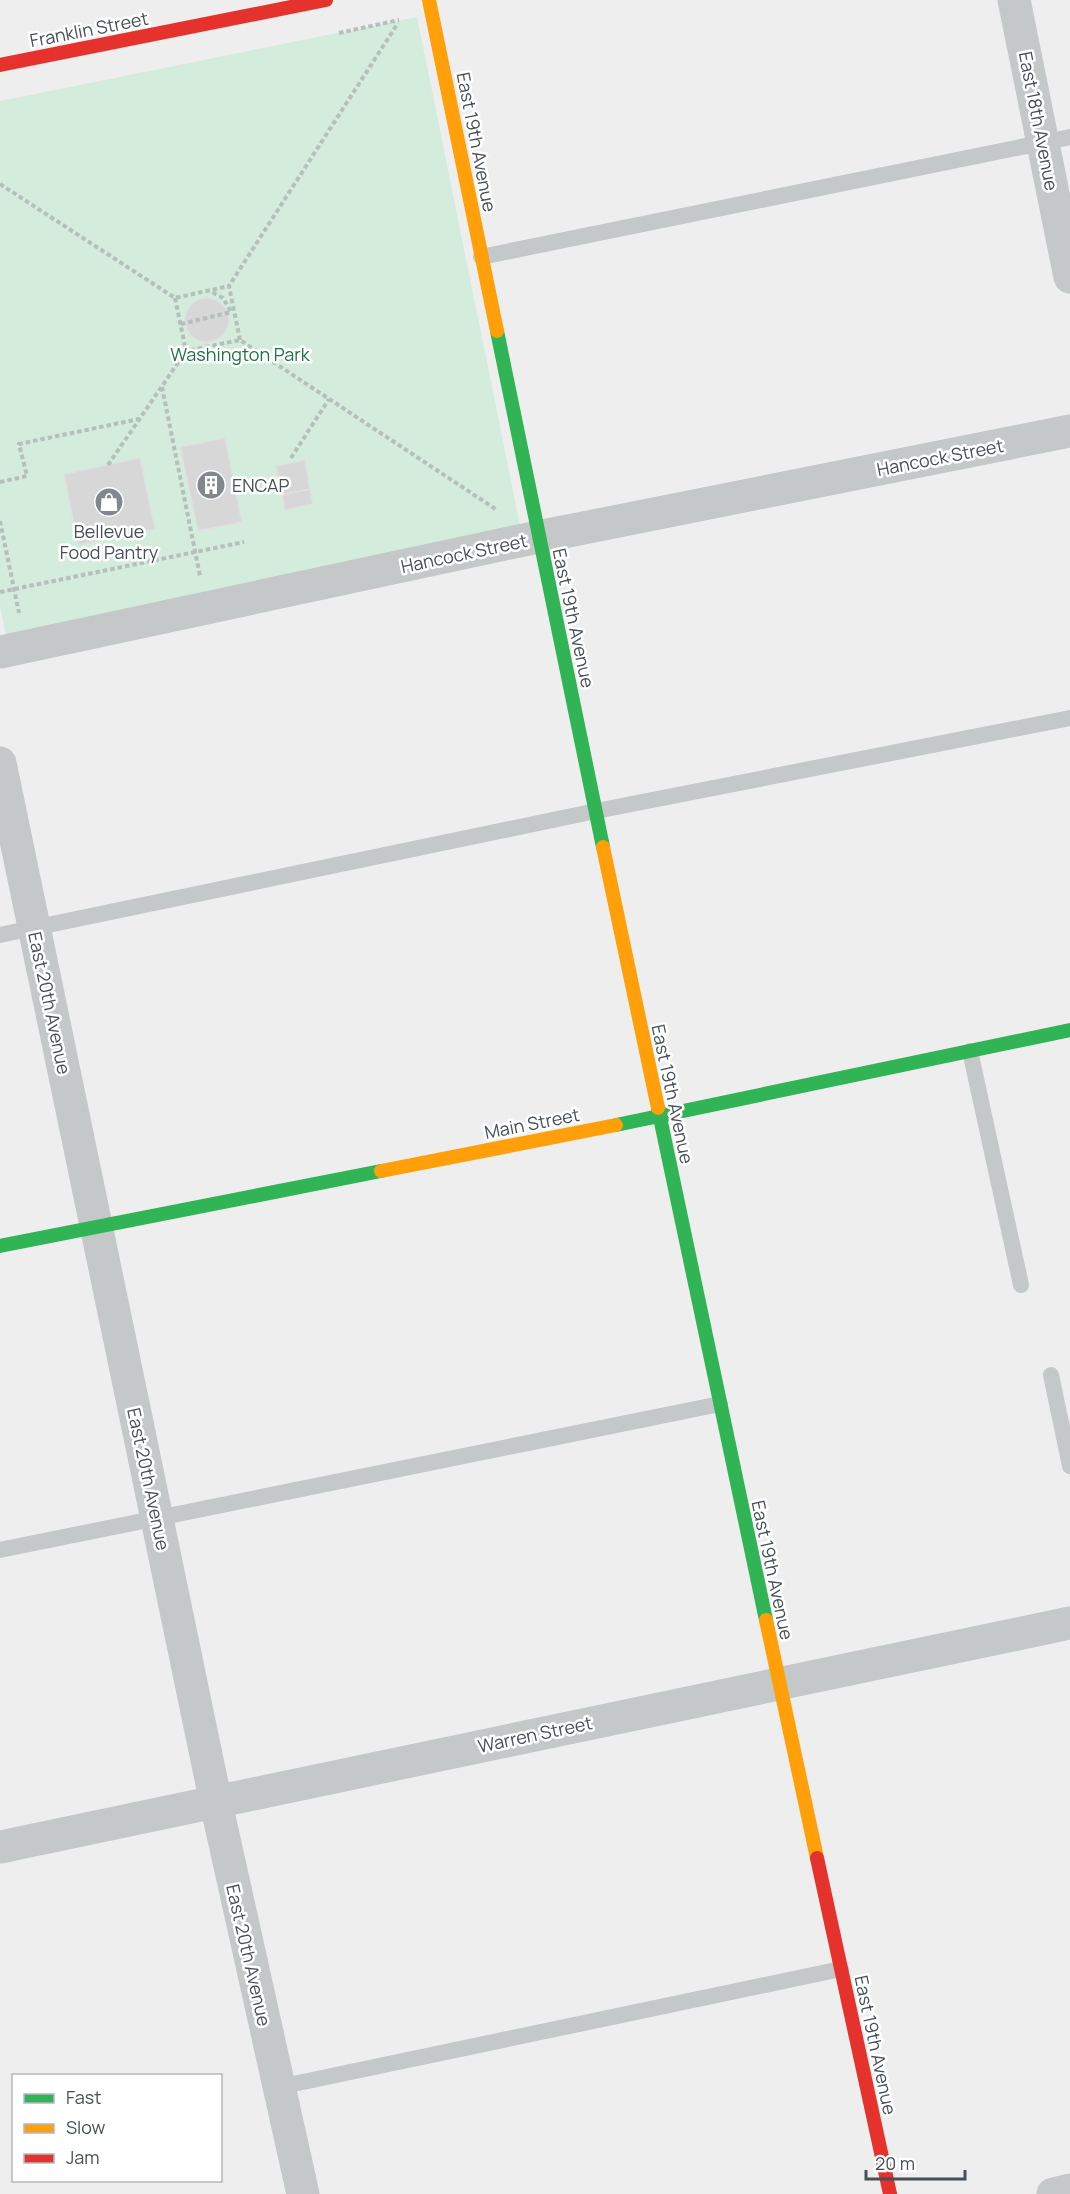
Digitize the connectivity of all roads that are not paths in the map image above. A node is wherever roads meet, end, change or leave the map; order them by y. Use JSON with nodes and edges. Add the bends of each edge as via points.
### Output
{"nodes":[{"id":1,"x":326,"y":0,"type":"edge"},
{"id":2,"x":429,"y":0,"type":"edge"},
{"id":3,"x":1014,"y":0,"type":"edge"},
{"id":4,"x":0,"y":65,"type":"edge"},
{"id":5,"x":1056,"y":139,"type":"edge"},
{"id":6,"x":481,"y":257,"type":"junction"},
{"id":7,"x":1070,"y":277,"type":"edge"},
{"id":8,"x":1070,"y":432,"type":"edge"},
{"id":9,"x":538,"y":537,"type":"junction"},
{"id":10,"x":0,"y":652,"type":"edge"},
{"id":11,"x":1070,"y":718,"type":"edge"},
{"id":12,"x":0,"y":763,"type":"edge"},
{"id":13,"x":596,"y":812,"type":"junction"},
{"id":14,"x":35,"y":928,"type":"junction"},
{"id":15,"x":0,"y":935,"type":"edge"},
{"id":16,"x":1070,"y":1030,"type":"edge"},
{"id":17,"x":970,"y":1051,"type":"junction"},
{"id":18,"x":660,"y":1116,"type":"junction"},
{"id":19,"x":96,"y":1226,"type":"junction"},
{"id":20,"x":0,"y":1246,"type":"edge"},
{"id":21,"x":1021,"y":1285,"type":"dead end"},
{"id":22,"x":1051,"y":1375,"type":"dead end"},
{"id":23,"x":720,"y":1404,"type":"junction"},
{"id":24,"x":1070,"y":1466,"type":"edge"},
{"id":25,"x":157,"y":1517,"type":"junction"},
{"id":26,"x":0,"y":1550,"type":"edge"},
{"id":27,"x":1070,"y":1623,"type":"edge"},
{"id":28,"x":778,"y":1683,"type":"junction"},
{"id":29,"x":216,"y":1803,"type":"junction"},
{"id":30,"x":0,"y":1847,"type":"edge"},
{"id":31,"x":841,"y":1969,"type":"junction"},
{"id":32,"x":279,"y":2087,"type":"junction"},
{"id":33,"x":1070,"y":2190,"type":"edge"},
{"id":34,"x":303,"y":2194,"type":"edge"},
{"id":35,"x":890,"y":2194,"type":"edge"},
{"id":36,"x":1053,"y":2194,"type":"edge"}],
"edges":[{"from":1,"to":4,"type":"street","name":"Franklin Street"},
{"from":2,"to":6,"type":"street","name":"East 19th Avenue"},
{"from":3,"to":5,"type":"street","name":"East 18th Avenue"},
{"from":5,"to":6,"type":"lane"},
{"from":5,"to":7,"type":"street","name":"East 18th Avenue"},
{"from":6,"to":9,"type":"street","name":"East 19th Avenue"},
{"from":8,"to":9,"type":"street","name":"Hancock Street"},
{"from":9,"to":10,"type":"street","name":"Hancock Street"},
{"from":9,"to":13,"type":"street","name":"East 19th Avenue"},
{"from":11,"to":13,"type":"lane"},
{"from":12,"to":14,"type":"street","name":"East 20th Avenue"},
{"from":13,"to":14,"type":"lane"},
{"from":13,"to":18,"type":"street","name":"East 19th Avenue"},
{"from":14,"to":15,"type":"lane"},
{"from":14,"to":19,"type":"street","name":"East 20th Avenue"},
{"from":16,"to":17,"type":"street","name":"Main Street"},
{"from":17,"to":18,"type":"street","name":"Main Street"},
{"from":17,"to":21,"type":"lane"},
{"from":18,"to":19,"type":"street","name":"Main Street"},
{"from":18,"to":23,"type":"street","name":"East 19th Avenue"},
{"from":19,"to":20,"type":"street","name":"Main Street"},
{"from":19,"to":25,"type":"street","name":"East 20th Avenue"},
{"from":22,"to":24,"type":"lane"},
{"from":23,"to":25,"type":"lane"},
{"from":23,"to":28,"type":"street","name":"East 19th Avenue"},
{"from":25,"to":26,"type":"lane"},
{"from":25,"to":29,"type":"street","name":"East 20th Avenue"},
{"from":27,"to":28,"type":"street","name":"Warren Street"},
{"from":28,"to":29,"type":"street","name":"Warren Street"},
{"from":28,"to":31,"type":"street","name":"East 19th Avenue"},
{"from":29,"to":30,"type":"street","name":"Warren Street"},
{"from":29,"to":32,"type":"street","name":"East 20th Avenue"},
{"from":31,"to":32,"type":"lane"},
{"from":31,"to":35,"type":"street","name":"East 19th Avenue"},
{"from":32,"to":34,"type":"street","name":"East 20th Avenue"},
{"from":33,"to":36,"type":"street"}]}
